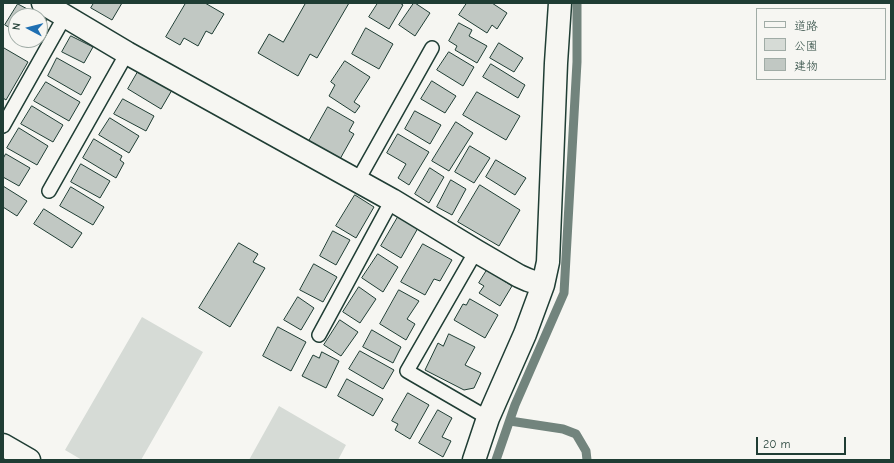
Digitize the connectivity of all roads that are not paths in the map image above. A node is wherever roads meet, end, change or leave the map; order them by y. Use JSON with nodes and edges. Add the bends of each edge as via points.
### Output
{"nodes":[{"id":1,"x":43,"y":3,"type":"edge"},
{"id":2,"x":560,"y":3,"type":"edge"},
{"id":3,"x":65,"y":16,"type":"junction"},
{"id":4,"x":432,"y":48,"type":"dead end"},
{"id":5,"x":127,"y":53,"type":"junction"},
{"id":6,"x":3,"y":126,"type":"edge"},
{"id":7,"x":358,"y":180,"type":"junction"},
{"id":8,"x":49,"y":191,"type":"dead end"},
{"id":9,"x":392,"y":200,"type":"junction"},
{"id":10,"x":476,"y":251,"type":"junction"},
{"id":11,"x":543,"y":285,"type":"junction"},
{"id":12,"x":319,"y":335,"type":"dead end"},
{"id":13,"x":488,"y":418,"type":"junction"},
{"id":14,"x":3,"y":445,"type":"edge"},
{"id":15,"x":30,"y":460,"type":"edge"},
{"id":16,"x":474,"y":460,"type":"edge"}],
"edges":[{"from":1,"to":3,"type":"street"},
{"from":2,"to":11,"type":"street","via":[[548,262]]},
{"from":3,"to":5,"type":"street"},
{"from":3,"to":6,"type":"lane"},
{"from":4,"to":7,"type":"lane"},
{"from":5,"to":7,"type":"street"},
{"from":5,"to":8,"type":"lane"},
{"from":7,"to":9,"type":"street"},
{"from":9,"to":10,"type":"street"},
{"from":9,"to":12,"type":"lane"},
{"from":10,"to":11,"type":"street","via":[[528,280]]},
{"from":10,"to":13,"type":"lane","via":[[407,371]]},
{"from":11,"to":13,"type":"street","via":[[525,334]]},
{"from":13,"to":16,"type":"street"},
{"from":14,"to":15,"type":"street"}]}
